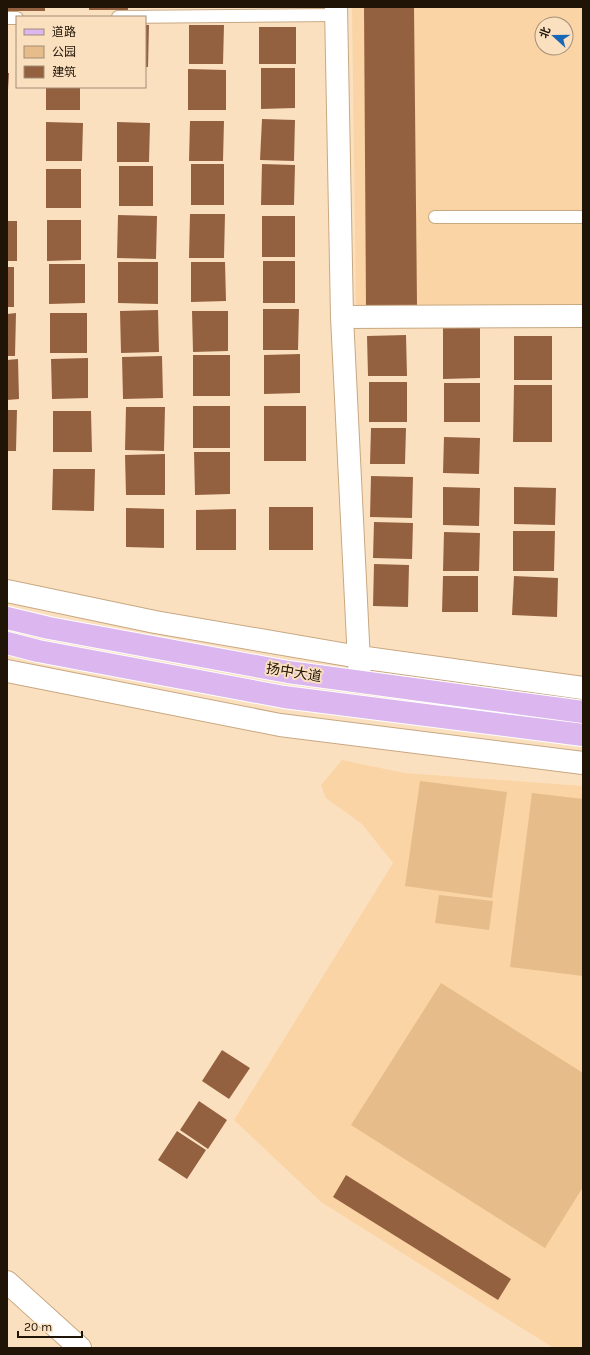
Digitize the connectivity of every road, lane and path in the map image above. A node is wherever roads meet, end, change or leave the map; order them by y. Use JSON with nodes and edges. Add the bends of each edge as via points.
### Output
{"nodes":[{"id":1,"x":336,"y":11,"type":"edge"},
{"id":2,"x":146,"y":16,"type":"edge"},
{"id":3,"x":436,"y":217,"type":"dead end"},
{"id":4,"x":583,"y":217,"type":"edge"},
{"id":5,"x":583,"y":316,"type":"edge"},
{"id":6,"x":342,"y":317,"type":"junction"},
{"id":7,"x":7,"y":591,"type":"edge"},
{"id":8,"x":7,"y":618,"type":"edge"},
{"id":9,"x":7,"y":643,"type":"edge"},
{"id":10,"x":359,"y":656,"type":"junction"},
{"id":11,"x":7,"y":671,"type":"edge"},
{"id":12,"x":360,"y":682,"type":"junction"},
{"id":13,"x":583,"y":688,"type":"edge"},
{"id":14,"x":583,"y":712,"type":"edge"},
{"id":15,"x":583,"y":735,"type":"edge"},
{"id":16,"x":583,"y":763,"type":"edge"},
{"id":17,"x":7,"y":1282,"type":"edge"},
{"id":18,"x":80,"y":1348,"type":"edge"}],
"edges":[{"from":1,"to":2,"type":"lane"},
{"from":1,"to":6,"type":"street"},
{"from":3,"to":4,"type":"lane"},
{"from":5,"to":6,"type":"street"},
{"from":6,"to":10,"type":"street"},
{"from":7,"to":10,"type":"street","via":[[155,622]]},
{"from":8,"to":12,"type":"main road","name":"扬中大道","via":[[281,671]]},
{"from":9,"to":15,"type":"main road","name":"扬中大道","via":[[284,697]]},
{"from":10,"to":12,"type":"street"},
{"from":10,"to":13,"type":"street"},
{"from":11,"to":16,"type":"street","via":[[280,725]]},
{"from":12,"to":14,"type":"main road","name":"扬中大道"},
{"from":17,"to":18,"type":"street"}]}
